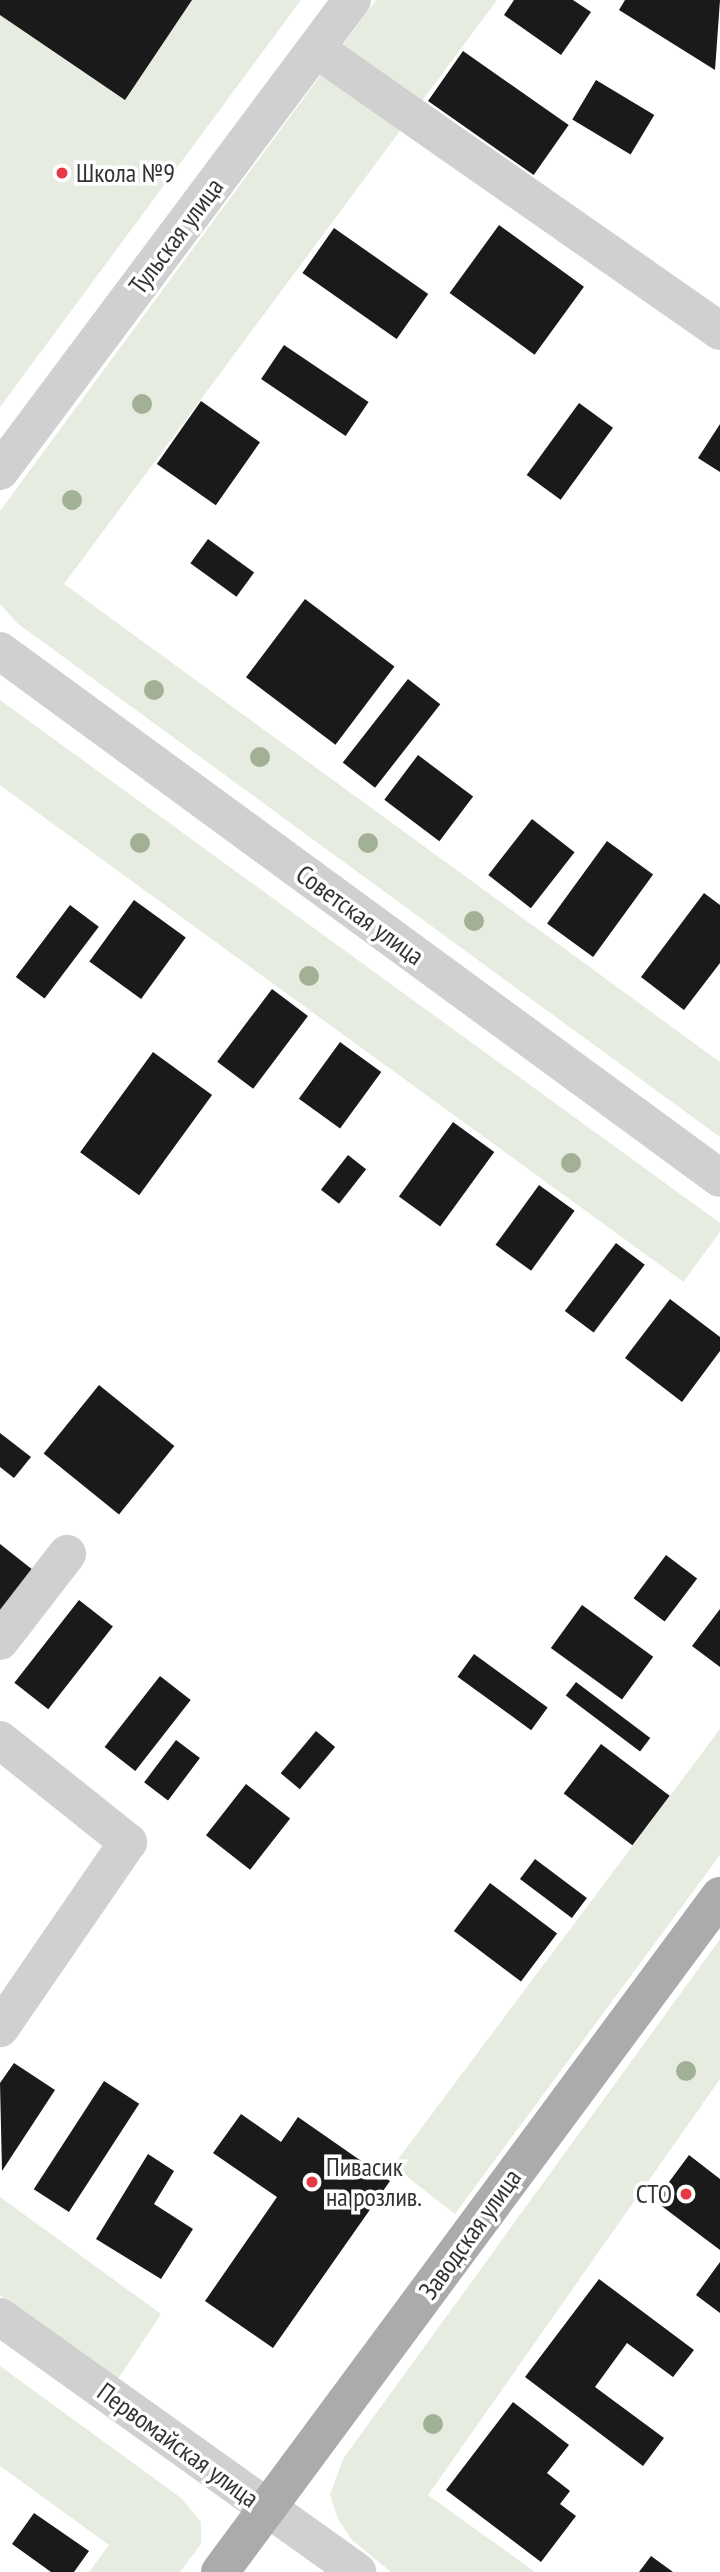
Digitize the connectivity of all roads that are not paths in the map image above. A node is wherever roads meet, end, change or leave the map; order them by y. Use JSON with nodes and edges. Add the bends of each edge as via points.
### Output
{"nodes":[{"id":1,"x":352,"y":0,"type":"edge"},
{"id":2,"x":316,"y":49,"type":"junction"},
{"id":3,"x":720,"y":331,"type":"edge"},
{"id":4,"x":0,"y":471,"type":"edge"},
{"id":5,"x":0,"y":652,"type":"edge"},
{"id":6,"x":720,"y":1178,"type":"edge"},
{"id":7,"x":67,"y":1554,"type":"dead end"},
{"id":8,"x":0,"y":1641,"type":"edge"},
{"id":9,"x":0,"y":1740,"type":"edge"},
{"id":10,"x":720,"y":1896,"type":"edge"},
{"id":11,"x":0,"y":2028,"type":"edge"},
{"id":12,"x":0,"y":2317,"type":"edge"},
{"id":13,"x":268,"y":2509,"type":"junction"},
{"id":14,"x":220,"y":2572,"type":"edge"},
{"id":15,"x":357,"y":2572,"type":"edge"}],
"edges":[{"from":1,"to":2,"type":"street","name":"Тульская улица"},
{"from":2,"to":3,"type":"street"},
{"from":2,"to":4,"type":"street","name":"Тульская улица"},
{"from":5,"to":6,"type":"street","name":"Советская улица"},
{"from":7,"to":8,"type":"street"},
{"from":9,"to":11,"type":"street","via":[[128,1842]]},
{"from":10,"to":13,"type":"main road","name":"Заводская улица"},
{"from":12,"to":13,"type":"street","name":"Первомайская улица"},
{"from":13,"to":14,"type":"main road","name":"Заводская улица"},
{"from":13,"to":15,"type":"street","name":"Первомайская улица"}]}
